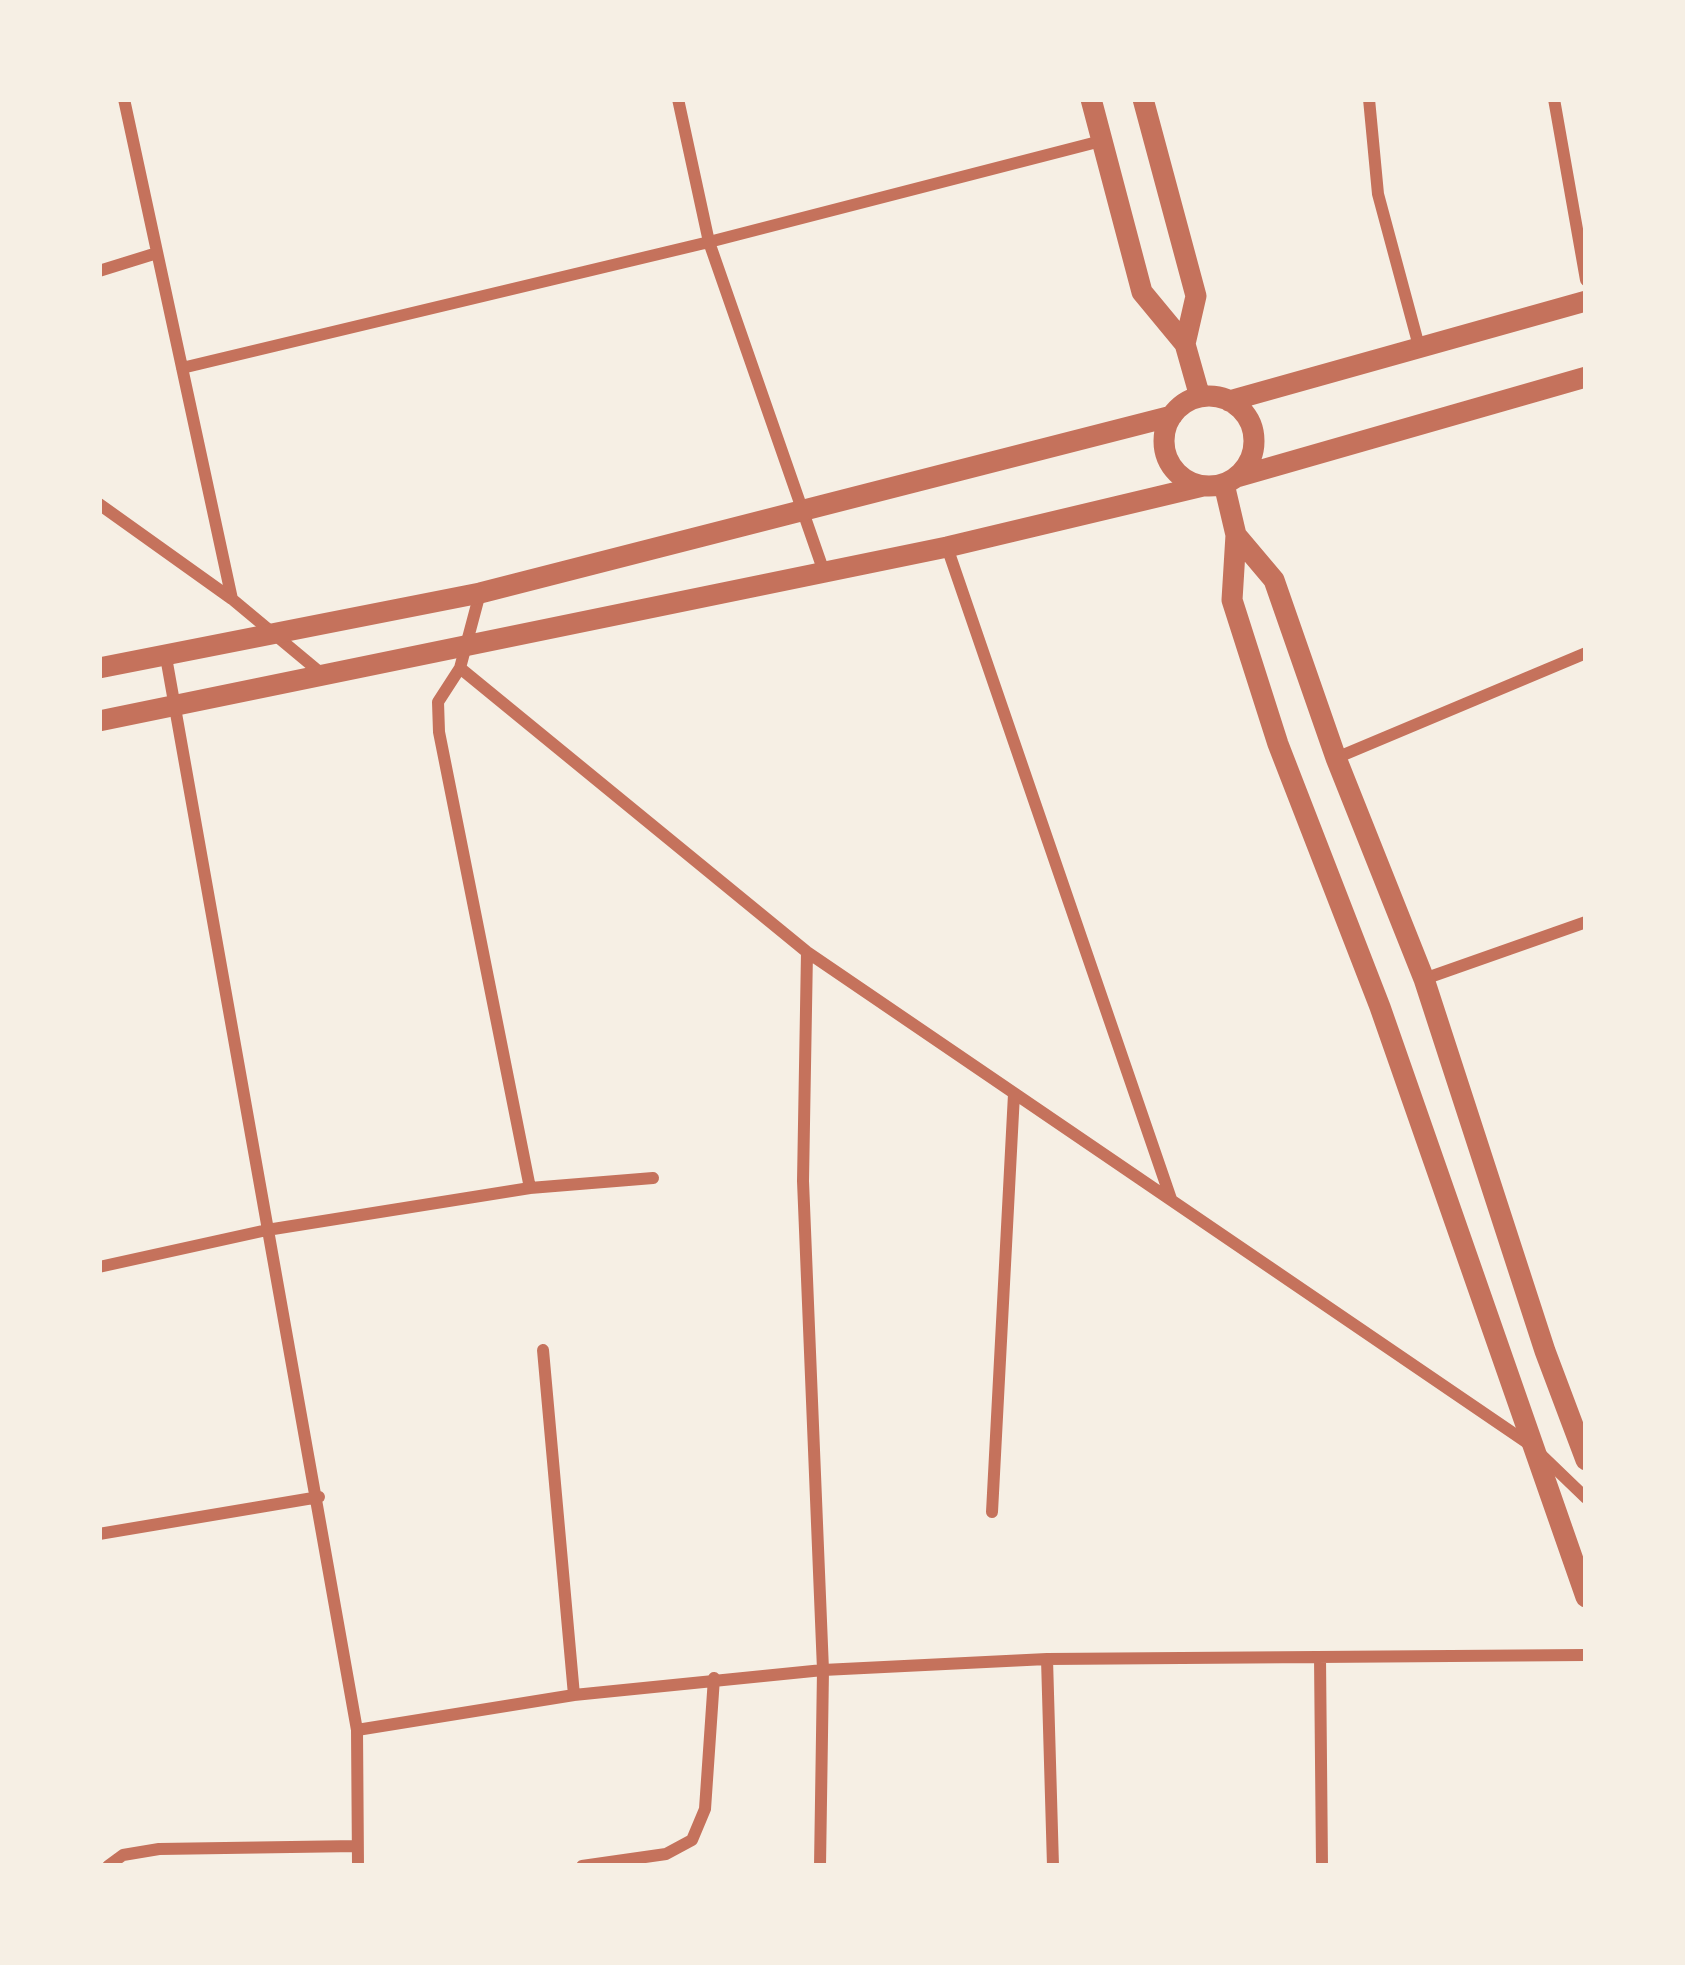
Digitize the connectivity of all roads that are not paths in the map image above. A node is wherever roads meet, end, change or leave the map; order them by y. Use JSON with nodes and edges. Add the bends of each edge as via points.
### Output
{"nodes":[{"id":1,"x":124,"y":99,"type":"edge"},
{"id":2,"x":678,"y":99,"type":"edge"},
{"id":3,"x":1091,"y":99,"type":"edge"},
{"id":4,"x":1143,"y":99,"type":"edge"},
{"id":5,"x":1369,"y":99,"type":"edge"},
{"id":6,"x":1555,"y":99,"type":"edge"},
{"id":7,"x":1101,"y":141,"type":"junction"},
{"id":8,"x":709,"y":242,"type":"junction"},
{"id":9,"x":1583,"y":243,"type":"edge"},
{"id":10,"x":158,"y":254,"type":"junction"},
{"id":11,"x":99,"y":271,"type":"edge"},
{"id":12,"x":1586,"y":280,"type":"edge"},
{"id":13,"x":1586,"y":301,"type":"edge"},
{"id":14,"x":1186,"y":344,"type":"junction"},
{"id":15,"x":1420,"y":350,"type":"junction"},
{"id":16,"x":182,"y":368,"type":"junction"},
{"id":17,"x":1586,"y":377,"type":"edge"},
{"id":18,"x":1200,"y":398,"type":"junction"},
{"id":19,"x":1229,"y":401,"type":"junction"},
{"id":20,"x":1172,"y":416,"type":"junction"},
{"id":21,"x":1221,"y":482,"type":"junction"},
{"id":22,"x":99,"y":504,"type":"edge"},
{"id":23,"x":802,"y":508,"type":"junction"},
{"id":24,"x":1236,"y":535,"type":"junction"},
{"id":25,"x":946,"y":547,"type":"junction"},
{"id":26,"x":824,"y":572,"type":"junction"},
{"id":27,"x":480,"y":593,"type":"junction"},
{"id":28,"x":232,"y":599,"type":"junction"},
{"id":29,"x":277,"y":637,"type":"junction"},
{"id":30,"x":1586,"y":653,"type":"edge"},
{"id":31,"x":166,"y":657,"type":"junction"},
{"id":32,"x":463,"y":657,"type":"junction"},
{"id":33,"x":99,"y":668,"type":"edge"},
{"id":34,"x":323,"y":675,"type":"junction"},
{"id":35,"x":175,"y":705,"type":"junction"},
{"id":36,"x":99,"y":721,"type":"edge"},
{"id":37,"x":1336,"y":758,"type":"junction"},
{"id":38,"x":1586,"y":922,"type":"edge"},
{"id":39,"x":807,"y":952,"type":"junction"},
{"id":40,"x":1424,"y":979,"type":"junction"},
{"id":41,"x":1014,"y":1094,"type":"junction"},
{"id":42,"x":653,"y":1178,"type":"dead end"},
{"id":43,"x":530,"y":1188,"type":"junction"},
{"id":44,"x":1172,"y":1201,"type":"junction"},
{"id":45,"x":267,"y":1230,"type":"junction"},
{"id":46,"x":99,"y":1267,"type":"edge"},
{"id":47,"x":543,"y":1349,"type":"dead end"},
{"id":48,"x":1532,"y":1446,"type":"junction"},
{"id":49,"x":1586,"y":1460,"type":"edge"},
{"id":50,"x":319,"y":1497,"type":"junction"},
{"id":51,"x":1586,"y":1498,"type":"edge"},
{"id":52,"x":992,"y":1512,"type":"dead end"},
{"id":53,"x":99,"y":1534,"type":"edge"},
{"id":54,"x":1586,"y":1598,"type":"edge"},
{"id":55,"x":1586,"y":1655,"type":"edge"},
{"id":56,"x":1320,"y":1657,"type":"junction"},
{"id":57,"x":1047,"y":1659,"type":"junction"},
{"id":58,"x":823,"y":1670,"type":"junction"},
{"id":59,"x":714,"y":1678,"type":"junction"},
{"id":60,"x":574,"y":1695,"type":"junction"},
{"id":61,"x":357,"y":1730,"type":"junction"},
{"id":62,"x":357,"y":1846,"type":"junction"},
{"id":63,"x":108,"y":1866,"type":"edge"},
{"id":64,"x":358,"y":1866,"type":"edge"},
{"id":65,"x":582,"y":1866,"type":"edge"},
{"id":66,"x":820,"y":1866,"type":"edge"},
{"id":67,"x":1053,"y":1866,"type":"edge"},
{"id":68,"x":1322,"y":1866,"type":"edge"}],
"edges":[{"from":1,"to":10,"type":"street"},
{"from":2,"to":8,"type":"street"},
{"from":3,"to":7,"type":"street"},
{"from":4,"to":14,"type":"street","via":[[1196,296]]},
{"from":5,"to":15,"type":"street","via":[[1378,194]]},
{"from":6,"to":9,"type":"street"},
{"from":7,"to":8,"type":"street"},
{"from":7,"to":14,"type":"street","via":[[1142,292]]},
{"from":8,"to":16,"type":"street"},
{"from":8,"to":23,"type":"street"},
{"from":9,"to":12,"type":"street"},
{"from":10,"to":11,"type":"street"},
{"from":10,"to":16,"type":"street"},
{"from":13,"to":15,"type":"street"},
{"from":14,"to":18,"type":"street"},
{"from":15,"to":19,"type":"street"},
{"from":16,"to":28,"type":"street"},
{"from":17,"to":21,"type":"street"},
{"from":18,"to":19,"type":"street"},
{"from":18,"to":20,"type":"street"},
{"from":19,"to":21,"type":"street","via":[[1254,437],[1247,466]]},
{"from":20,"to":21,"type":"street","via":[[1168,460],[1188,481]]},
{"from":20,"to":23,"type":"street"},
{"from":21,"to":24,"type":"street"},
{"from":21,"to":25,"type":"street"},
{"from":22,"to":28,"type":"street"},
{"from":23,"to":26,"type":"street"},
{"from":23,"to":27,"type":"street"},
{"from":24,"to":37,"type":"street","via":[[1274,580]]},
{"from":24,"to":48,"type":"street","via":[[1232,600],[1278,744],[1380,1007]]},
{"from":25,"to":26,"type":"street"},
{"from":25,"to":44,"type":"street"},
{"from":26,"to":32,"type":"street"},
{"from":27,"to":29,"type":"street"},
{"from":27,"to":32,"type":"street"},
{"from":28,"to":29,"type":"street"},
{"from":29,"to":31,"type":"street"},
{"from":29,"to":34,"type":"street"},
{"from":30,"to":37,"type":"street"},
{"from":31,"to":33,"type":"street"},
{"from":31,"to":35,"type":"street"},
{"from":32,"to":34,"type":"street"},
{"from":32,"to":39,"type":"street"},
{"from":32,"to":43,"type":"street","via":[[438,702],[439,732]]},
{"from":34,"to":35,"type":"street"},
{"from":35,"to":36,"type":"street"},
{"from":35,"to":45,"type":"street"},
{"from":37,"to":40,"type":"street"},
{"from":38,"to":40,"type":"street"},
{"from":39,"to":41,"type":"street"},
{"from":39,"to":58,"type":"street","via":[[803,1180]]},
{"from":40,"to":49,"type":"street"},
{"from":41,"to":44,"type":"street"},
{"from":41,"to":52,"type":"street"},
{"from":42,"to":43,"type":"street"},
{"from":43,"to":45,"type":"street"},
{"from":44,"to":48,"type":"street"},
{"from":45,"to":46,"type":"street"},
{"from":45,"to":50,"type":"street"},
{"from":47,"to":60,"type":"street"},
{"from":48,"to":51,"type":"street"},
{"from":48,"to":54,"type":"street"},
{"from":50,"to":53,"type":"street"},
{"from":50,"to":61,"type":"street"},
{"from":55,"to":56,"type":"street"},
{"from":56,"to":57,"type":"street"},
{"from":56,"to":68,"type":"street"},
{"from":57,"to":58,"type":"street"},
{"from":57,"to":67,"type":"street"},
{"from":58,"to":59,"type":"street"},
{"from":58,"to":66,"type":"street"},
{"from":59,"to":60,"type":"street"},
{"from":59,"to":65,"type":"street","via":[[705,1809],[692,1840],[666,1854]]},
{"from":60,"to":61,"type":"street"},
{"from":61,"to":62,"type":"street"},
{"from":62,"to":63,"type":"street","via":[[159,1849]]},
{"from":62,"to":64,"type":"street"}]}
